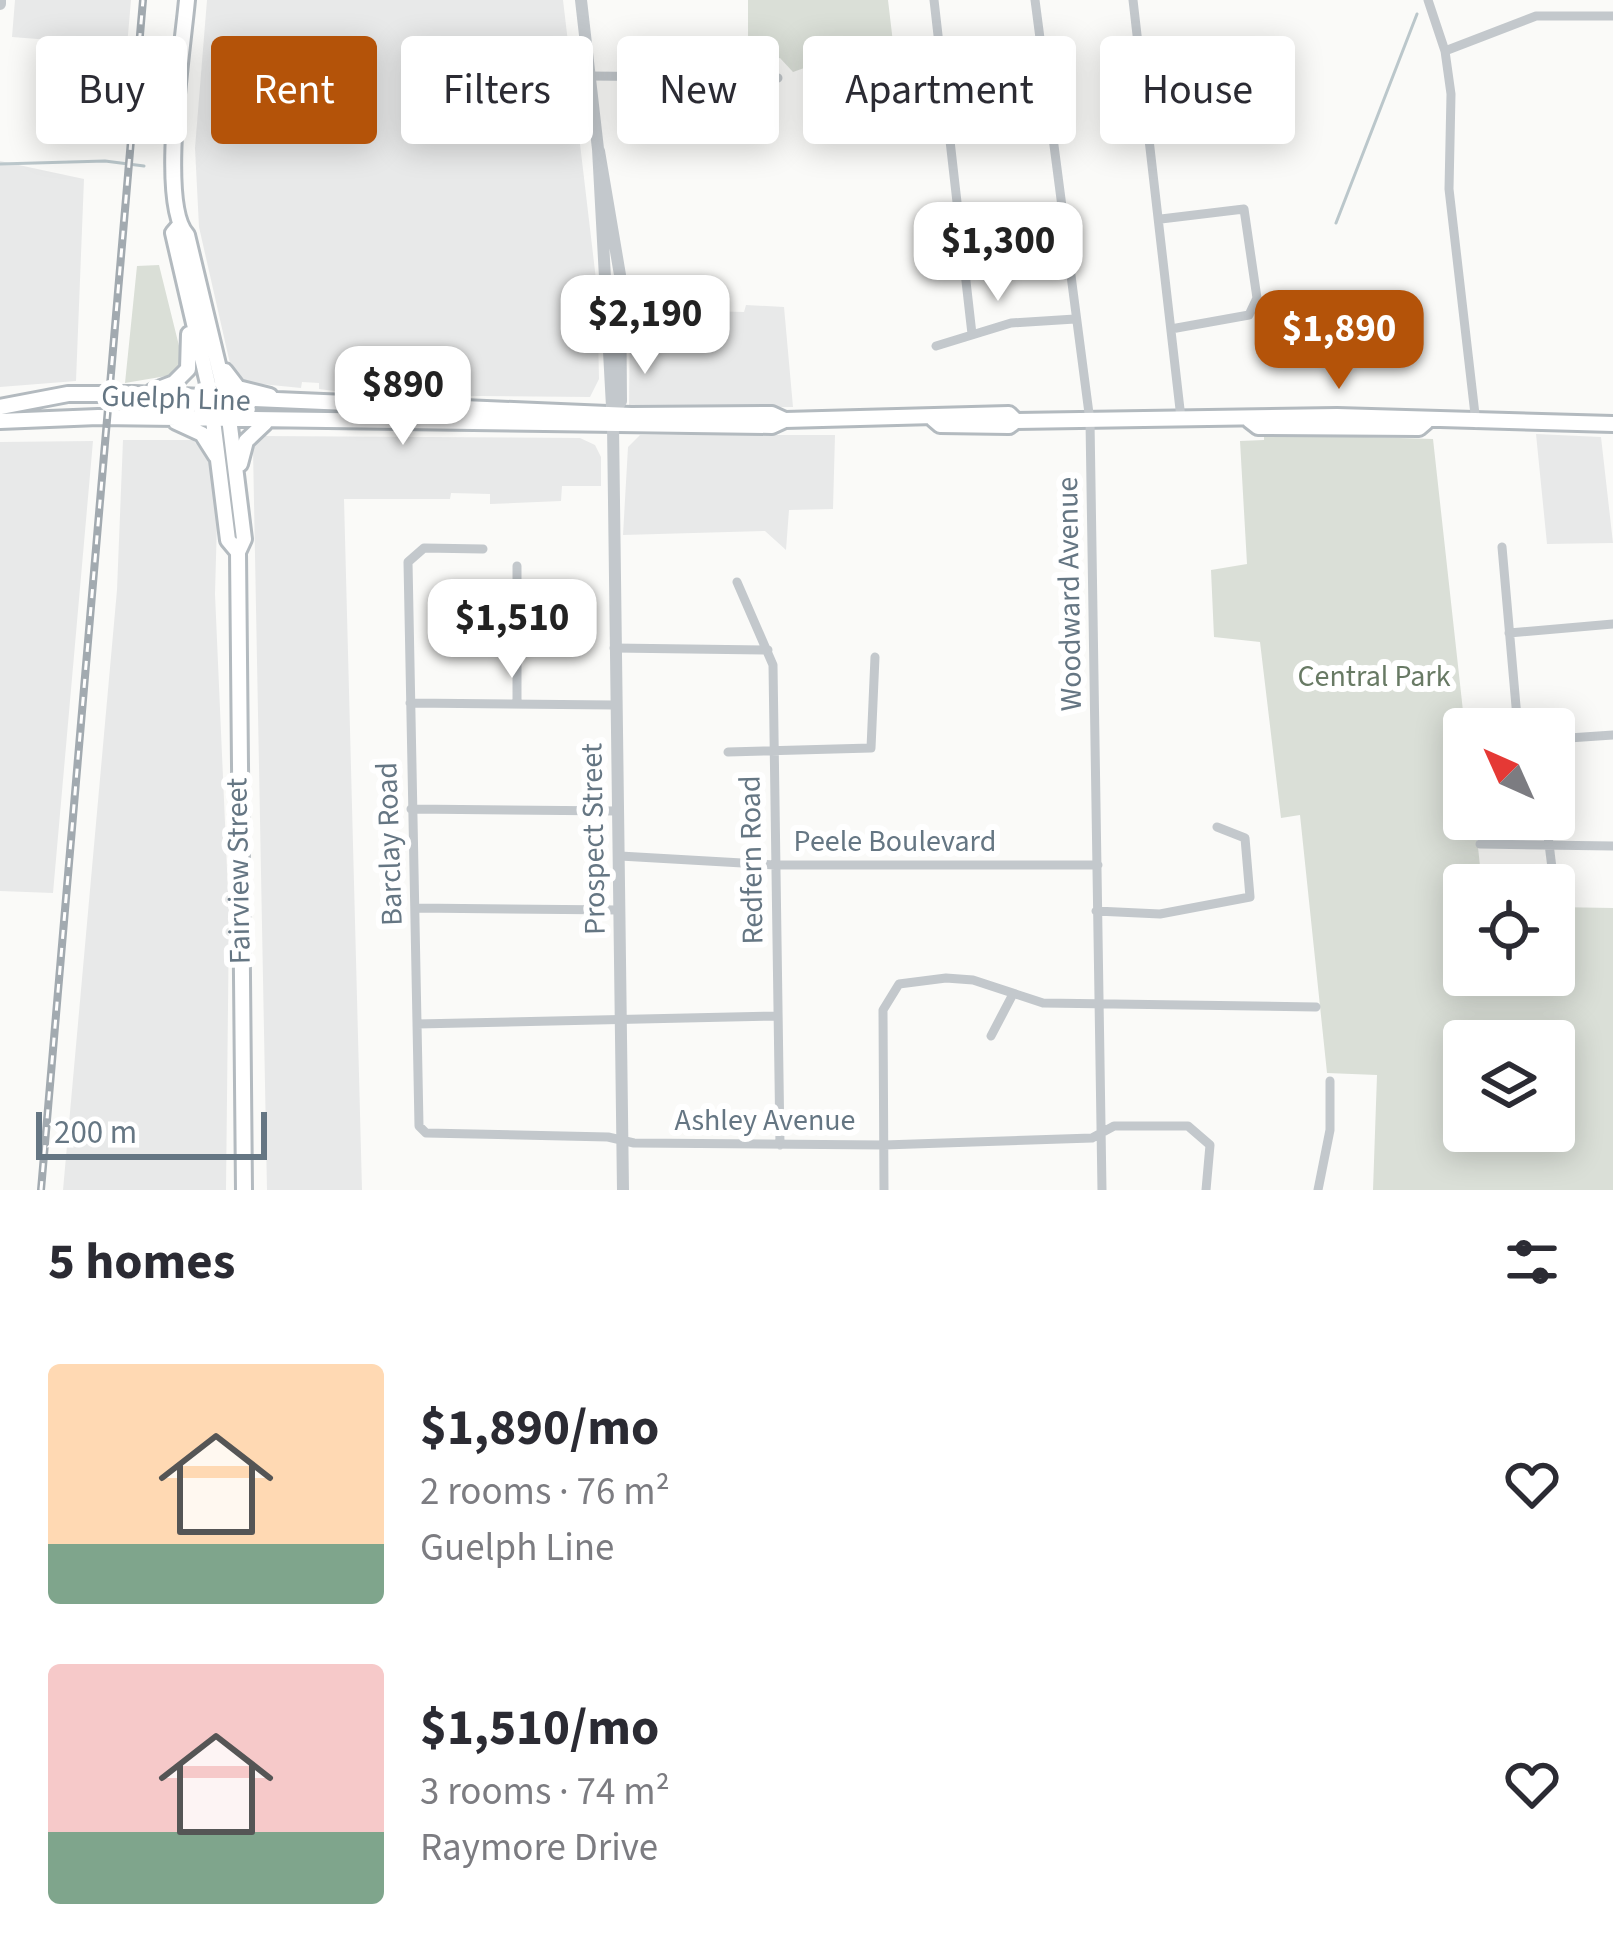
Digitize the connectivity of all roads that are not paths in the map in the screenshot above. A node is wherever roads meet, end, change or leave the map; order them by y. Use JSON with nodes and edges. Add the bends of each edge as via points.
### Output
{"nodes":[{"id":1,"x":187,"y":0,"type":"edge"},
{"id":2,"x":581,"y":0,"type":"edge"},
{"id":3,"x":934,"y":0,"type":"edge"},
{"id":4,"x":1035,"y":0,"type":"edge"},
{"id":5,"x":1133,"y":0,"type":"edge"},
{"id":6,"x":1427,"y":0,"type":"edge"},
{"id":7,"x":1613,"y":16,"type":"edge"},
{"id":8,"x":585,"y":36,"type":"edge"},
{"id":9,"x":1138,"y":36,"type":"edge"},
{"id":10,"x":1445,"y":51,"type":"junction"},
{"id":11,"x":593,"y":103,"type":"edge"},
{"id":12,"x":1152,"y":144,"type":"edge"},
{"id":13,"x":1161,"y":219,"type":"junction"},
{"id":14,"x":179,"y":226,"type":"junction"},
{"id":15,"x":1075,"y":319,"type":"junction"},
{"id":16,"x":193,"y":323,"type":"junction"},
{"id":17,"x":1171,"y":329,"type":"junction"},
{"id":18,"x":972,"y":334,"type":"junction"},
{"id":19,"x":936,"y":346,"type":"dead end"},
{"id":20,"x":217,"y":359,"type":"junction"},
{"id":21,"x":134,"y":394,"type":"junction"},
{"id":22,"x":219,"y":402,"type":"junction"},
{"id":23,"x":280,"y":402,"type":"junction"},
{"id":24,"x":0,"y":407,"type":"edge"},
{"id":25,"x":1181,"y":418,"type":"junction"},
{"id":26,"x":171,"y":420,"type":"junction"},
{"id":27,"x":612,"y":420,"type":"junction"},
{"id":28,"x":0,"y":421,"type":"edge"},
{"id":29,"x":222,"y":421,"type":"junction"},
{"id":30,"x":1090,"y":421,"type":"junction"},
{"id":31,"x":265,"y":422,"type":"junction"},
{"id":32,"x":1476,"y":423,"type":"junction"},
{"id":33,"x":1612,"y":429,"type":"edge"},
{"id":34,"x":220,"y":466,"type":"junction"},
{"id":35,"x":238,"y":468,"type":"junction"},
{"id":36,"x":1502,"y":547,"type":"dead end"},
{"id":37,"x":483,"y":549,"type":"dead end"},
{"id":38,"x":238,"y":552,"type":"junction"},
{"id":39,"x":517,"y":566,"type":"dead end"},
{"id":40,"x":737,"y":582,"type":"dead end"},
{"id":41,"x":1613,"y":624,"type":"edge"},
{"id":42,"x":1509,"y":633,"type":"junction"},
{"id":43,"x":614,"y":648,"type":"junction"},
{"id":44,"x":768,"y":650,"type":"junction"},
{"id":45,"x":875,"y":657,"type":"dead end"},
{"id":46,"x":410,"y":703,"type":"junction"},
{"id":47,"x":518,"y":703,"type":"junction"},
{"id":48,"x":614,"y":705,"type":"junction"},
{"id":49,"x":1516,"y":708,"type":"edge"},
{"id":50,"x":1613,"y":735,"type":"edge"},
{"id":51,"x":1575,"y":738,"type":"edge"},
{"id":52,"x":773,"y":750,"type":"junction"},
{"id":53,"x":728,"y":752,"type":"dead end"},
{"id":54,"x":411,"y":809,"type":"junction"},
{"id":55,"x":618,"y":811,"type":"junction"},
{"id":56,"x":1217,"y":827,"type":"dead end"},
{"id":57,"x":1549,"y":840,"type":"edge"},
{"id":58,"x":1480,"y":844,"type":"dead end"},
{"id":59,"x":1550,"y":846,"type":"junction"},
{"id":60,"x":1613,"y":846,"type":"edge"},
{"id":61,"x":620,"y":856,"type":"junction"},
{"id":62,"x":1552,"y":864,"type":"edge"},
{"id":63,"x":775,"y":865,"type":"junction"},
{"id":64,"x":1098,"y":865,"type":"junction"},
{"id":65,"x":416,"y":908,"type":"junction"},
{"id":66,"x":619,"y":910,"type":"junction"},
{"id":67,"x":1096,"y":911,"type":"junction"},
{"id":68,"x":1013,"y":994,"type":"junction"},
{"id":69,"x":1100,"y":1006,"type":"junction"},
{"id":70,"x":1316,"y":1007,"type":"dead end"},
{"id":71,"x":778,"y":1016,"type":"junction"},
{"id":72,"x":620,"y":1018,"type":"junction"},
{"id":73,"x":417,"y":1024,"type":"junction"},
{"id":74,"x":991,"y":1036,"type":"dead end"},
{"id":75,"x":1330,"y":1081,"type":"dead end"},
{"id":76,"x":426,"y":1133,"type":"joint"},
{"id":77,"x":1103,"y":1133,"type":"junction"},
{"id":78,"x":623,"y":1140,"type":"junction"},
{"id":79,"x":780,"y":1145,"type":"junction"},
{"id":80,"x":884,"y":1145,"type":"junction"},
{"id":81,"x":244,"y":1190,"type":"edge"},
{"id":82,"x":623,"y":1190,"type":"edge"},
{"id":83,"x":884,"y":1190,"type":"edge"},
{"id":84,"x":1102,"y":1190,"type":"edge"},
{"id":85,"x":1206,"y":1190,"type":"edge"},
{"id":86,"x":1318,"y":1190,"type":"edge"}],
"edges":[{"from":1,"to":14,"type":"main road","name":"Fairview Street"},
{"from":2,"to":8,"type":"street","name":"Prospect Street"},
{"from":3,"to":18,"type":"street"},
{"from":4,"to":15,"type":"street","name":"Woodward Avenue"},
{"from":5,"to":9,"type":"street"},
{"from":6,"to":10,"type":"street"},
{"from":7,"to":10,"type":"street","via":[[1536,16]]},
{"from":10,"to":32,"type":"street","via":[[1449,188]]},
{"from":11,"to":27,"type":"street","name":"Prospect Street","via":[[620,275],[621,401]]},
{"from":12,"to":13,"type":"street"},
{"from":13,"to":17,"type":"street"},
{"from":13,"to":17,"type":"street","via":[[1244,208],[1257,298],[1249,315]]},
{"from":14,"to":16,"type":"main road","name":"Fairview Street","via":[[173,240]]},
{"from":14,"to":20,"type":"main road","name":"Fairview Street"},
{"from":15,"to":18,"type":"street"},
{"from":15,"to":30,"type":"street","name":"Woodward Avenue"},
{"from":16,"to":21,"type":"main road","via":[[184,375]]},
{"from":16,"to":22,"type":"main road","name":"Fairview Street"},
{"from":17,"to":25,"type":"street"},
{"from":18,"to":19,"type":"street"},
{"from":20,"to":22,"type":"main road","name":"Fairview Street"},
{"from":20,"to":23,"type":"main road","via":[[238,388]]},
{"from":21,"to":22,"type":"main road","name":"Guelph Line"},
{"from":21,"to":24,"type":"main road","name":"Guelph Line","via":[[68,394]]},
{"from":22,"to":23,"type":"main road","name":"Guelph Line"},
{"from":22,"to":29,"type":"main road","name":"Fairview Street"},
{"from":23,"to":27,"type":"main road","name":"Guelph Line"},
{"from":25,"to":30,"type":"main road","name":"Guelph Line"},
{"from":25,"to":32,"type":"main road","name":"Guelph Line","via":[[1258,427]]},
{"from":26,"to":28,"type":"main road","name":"Guelph Line"},
{"from":26,"to":29,"type":"main road","name":"Guelph Line"},
{"from":26,"to":34,"type":"main road","via":[[202,434]]},
{"from":27,"to":30,"type":"main road","name":"Guelph Line","via":[[772,414],[940,425]]},
{"from":27,"to":31,"type":"main road","name":"Guelph Line"},
{"from":27,"to":43,"type":"street","name":"Prospect Street"},
{"from":29,"to":31,"type":"main road","name":"Guelph Line"},
{"from":29,"to":34,"type":"main road","name":"Fairview Street"},
{"from":29,"to":35,"type":"main road","name":"Fairview Street"},
{"from":30,"to":64,"type":"street","name":"Woodward Avenue"},
{"from":31,"to":35,"type":"main road","via":[[246,441]]},
{"from":32,"to":33,"type":"main road","name":"Guelph Line"},
{"from":34,"to":38,"type":"main road","name":"Fairview Street","via":[[228,540]]},
{"from":35,"to":38,"type":"main road","name":"Fairview Street"},
{"from":36,"to":42,"type":"street"},
{"from":37,"to":46,"type":"street","name":"Barclay Road","via":[[413,552],[408,562]]},
{"from":38,"to":81,"type":"main road","name":"Fairview Street"},
{"from":39,"to":47,"type":"street"},
{"from":40,"to":44,"type":"street","name":"Redfern Road"},
{"from":41,"to":42,"type":"street"},
{"from":42,"to":49,"type":"street"},
{"from":43,"to":44,"type":"street"},
{"from":43,"to":48,"type":"street","name":"Prospect Street"},
{"from":44,"to":52,"type":"street","name":"Redfern Road"},
{"from":45,"to":52,"type":"street","via":[[872,748]]},
{"from":46,"to":47,"type":"street"},
{"from":46,"to":54,"type":"street","name":"Barclay Road"},
{"from":47,"to":48,"type":"street"},
{"from":48,"to":55,"type":"street","name":"Prospect Street"},
{"from":50,"to":51,"type":"street"},
{"from":52,"to":53,"type":"street"},
{"from":52,"to":63,"type":"street","name":"Redfern Road"},
{"from":54,"to":55,"type":"street"},
{"from":54,"to":65,"type":"street","name":"Barclay Road"},
{"from":55,"to":61,"type":"street","name":"Prospect Street"},
{"from":56,"to":67,"type":"street","via":[[1245,838],[1250,897],[1160,914]]},
{"from":57,"to":59,"type":"street"},
{"from":58,"to":59,"type":"street"},
{"from":59,"to":60,"type":"street"},
{"from":59,"to":62,"type":"street"},
{"from":61,"to":63,"type":"street","name":"Peele Boulevard"},
{"from":61,"to":66,"type":"street","name":"Prospect Street"},
{"from":63,"to":64,"type":"street","name":"Peele Boulevard"},
{"from":63,"to":71,"type":"street","name":"Redfern Road"},
{"from":64,"to":67,"type":"street","name":"Woodward Avenue"},
{"from":65,"to":66,"type":"street"},
{"from":65,"to":73,"type":"street","name":"Barclay Road"},
{"from":66,"to":72,"type":"street","name":"Prospect Street"},
{"from":67,"to":69,"type":"street","name":"Woodward Avenue"},
{"from":68,"to":69,"type":"street"},
{"from":68,"to":74,"type":"street"},
{"from":68,"to":80,"type":"street","via":[[946,978],[909,979],[892,990],[884,1010]]},
{"from":69,"to":70,"type":"street"},
{"from":69,"to":77,"type":"street","name":"Woodward Avenue"},
{"from":71,"to":72,"type":"street"},
{"from":71,"to":79,"type":"street","name":"Redfern Road"},
{"from":72,"to":73,"type":"street"},
{"from":72,"to":78,"type":"street","name":"Prospect Street"},
{"from":73,"to":76,"type":"street","name":"Barclay Road","via":[[419,1126]]},
{"from":75,"to":86,"type":"street"},
{"from":76,"to":78,"type":"street","name":"Ashley Avenue"},
{"from":77,"to":80,"type":"street","name":"Ashley Avenue"},
{"from":77,"to":84,"type":"street","name":"Woodward Avenue"},
{"from":77,"to":85,"type":"street","name":"Ashley Avenue","via":[[1114,1126],[1199,1130],[1210,1145]]},
{"from":78,"to":79,"type":"street","name":"Ashley Avenue"},
{"from":78,"to":82,"type":"street","name":"Prospect Street"},
{"from":79,"to":80,"type":"street","name":"Ashley Avenue"},
{"from":80,"to":83,"type":"street"}]}
